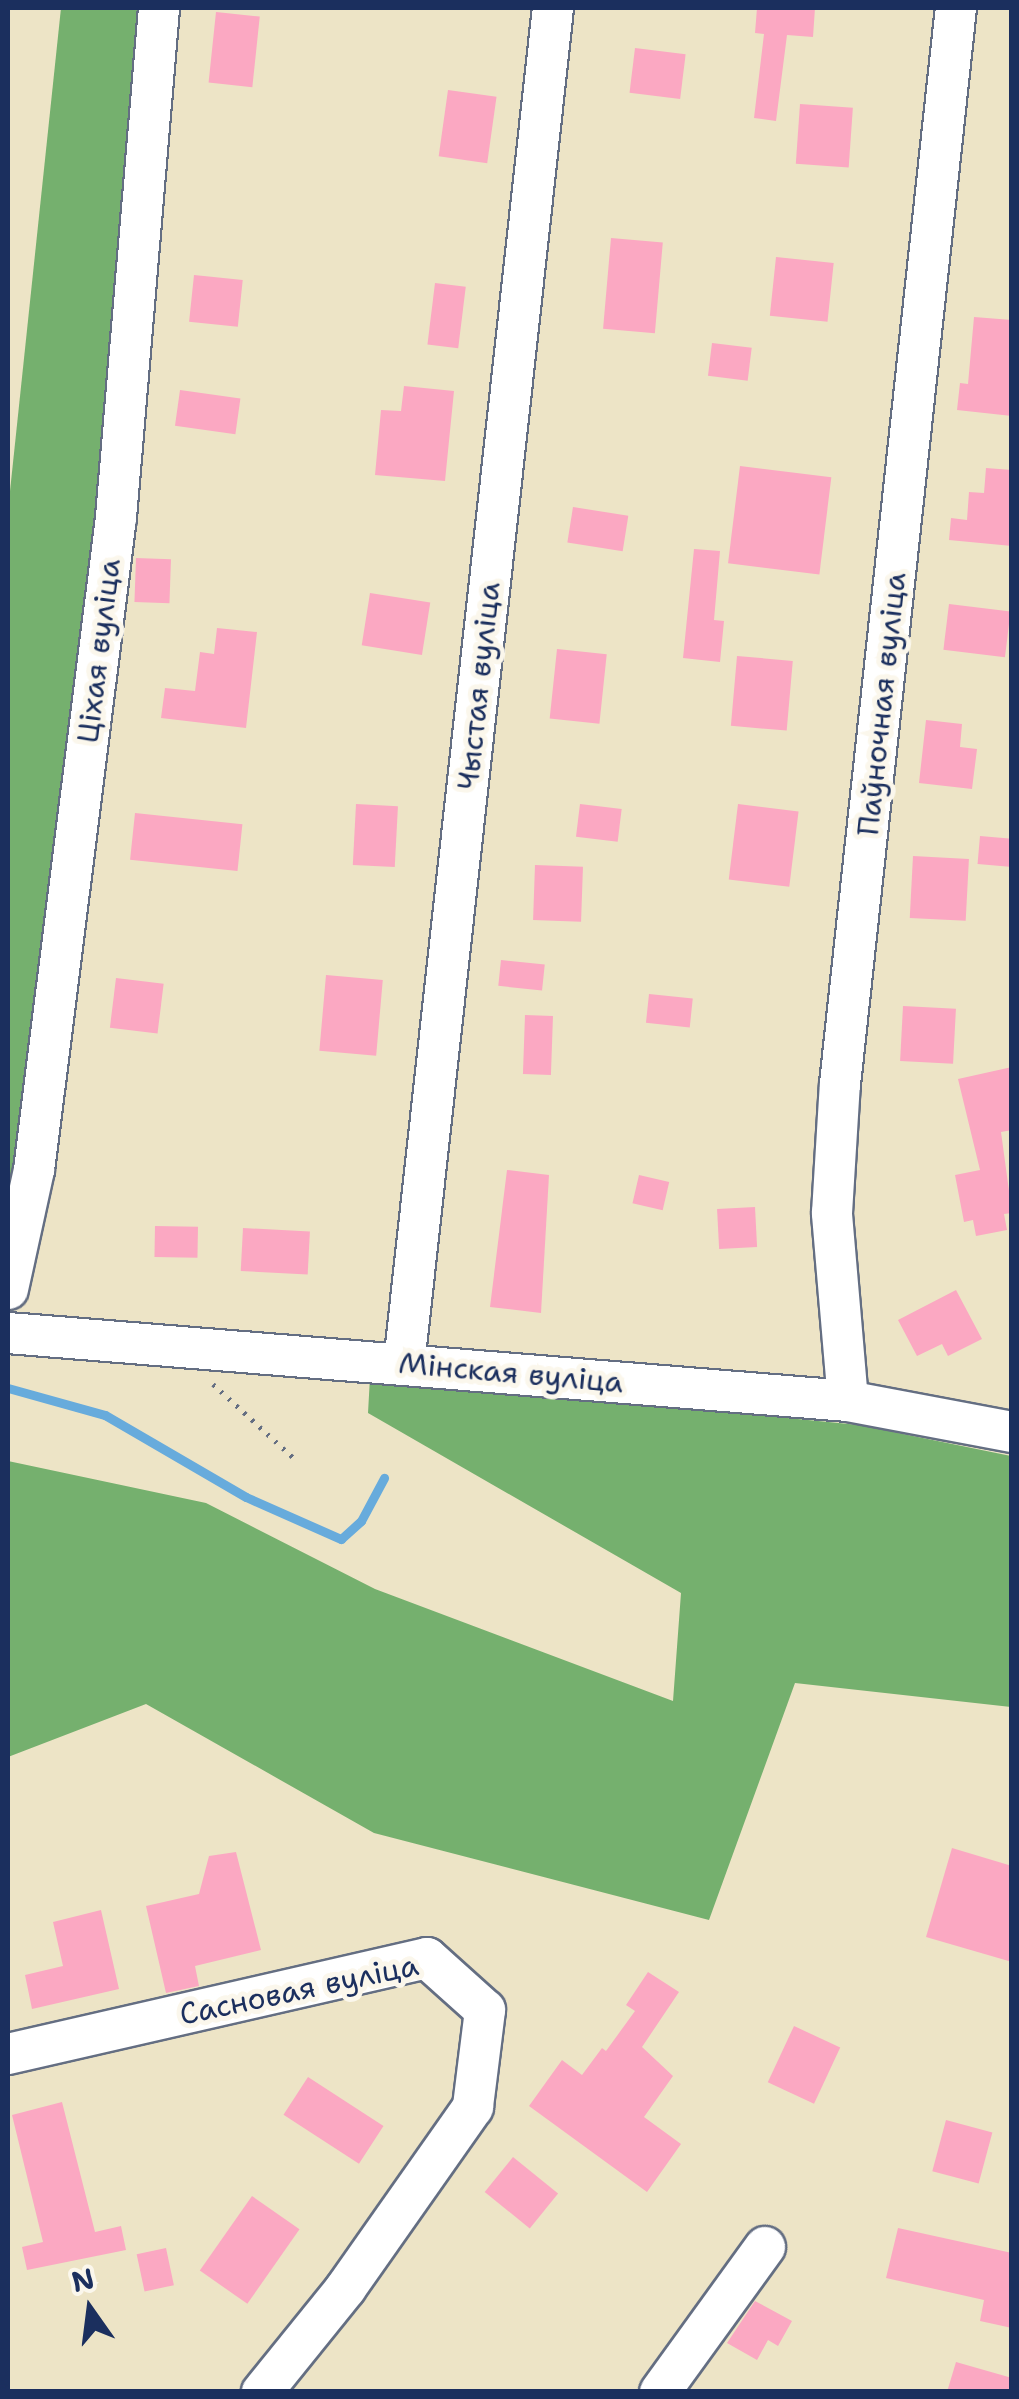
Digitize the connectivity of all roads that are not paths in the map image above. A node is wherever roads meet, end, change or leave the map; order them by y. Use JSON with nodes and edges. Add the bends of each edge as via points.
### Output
{"nodes":[{"id":1,"x":159,"y":8,"type":"edge"},
{"id":2,"x":553,"y":8,"type":"edge"},
{"id":3,"x":956,"y":8,"type":"edge"},
{"id":4,"x":8,"y":1290,"type":"edge"},
{"id":5,"x":8,"y":1333,"type":"edge"},
{"id":6,"x":404,"y":1364,"type":"junction"},
{"id":7,"x":848,"y":1402,"type":"junction"},
{"id":8,"x":1012,"y":1432,"type":"edge"},
{"id":9,"x":8,"y":2054,"type":"edge"},
{"id":10,"x":765,"y":2247,"type":"dead end"},
{"id":11,"x":262,"y":2392,"type":"edge"},
{"id":12,"x":660,"y":2392,"type":"edge"}],
"edges":[{"from":1,"to":4,"type":"street","name":"Ціхая вуліца","via":[[116,517],[34,1170]]},
{"from":2,"to":6,"type":"street","name":"Чыстая вуліца"},
{"from":3,"to":7,"type":"street","name":"Паўночная вуліца","via":[[840,1084],[832,1214]]},
{"from":5,"to":6,"type":"street","name":"Мінская вуліца"},
{"from":6,"to":7,"type":"street","name":"Мінская вуліца"},
{"from":7,"to":8,"type":"street","name":"Мінская вуліца"},
{"from":9,"to":11,"type":"street","name":"Сасновая вуліца","via":[[427,1958],[485,2010],[472,2107],[346,2288]]},
{"from":10,"to":12,"type":"street"}]}
